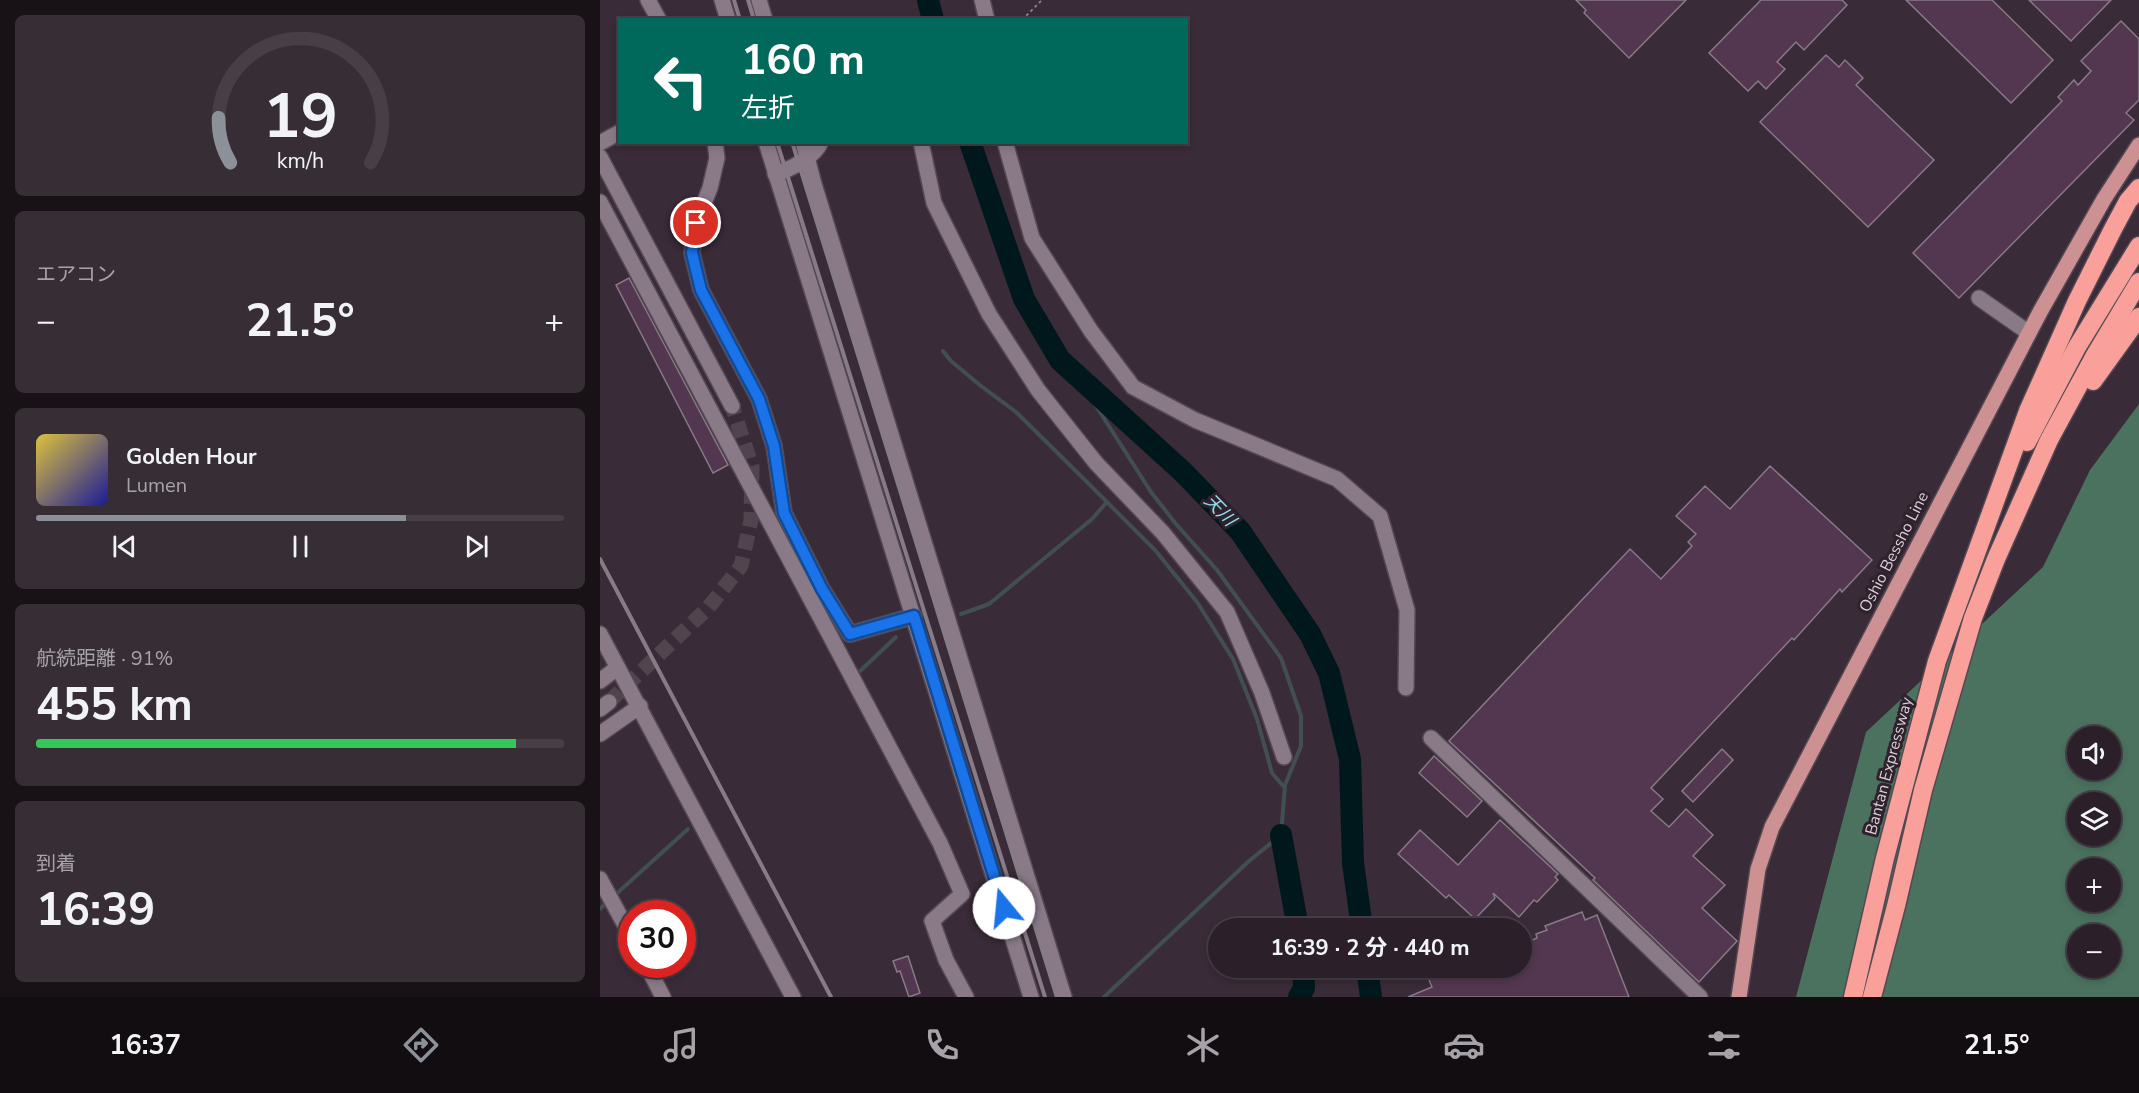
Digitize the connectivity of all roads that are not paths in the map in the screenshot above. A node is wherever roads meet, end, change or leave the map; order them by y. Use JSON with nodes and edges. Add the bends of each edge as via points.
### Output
{"nodes":[{"id":1,"x":648,"y":0,"type":"edge"},
{"id":2,"x":722,"y":0,"type":"edge"},
{"id":3,"x":759,"y":0,"type":"edge"},
{"id":4,"x":982,"y":0,"type":"edge"},
{"id":5,"x":658,"y":18,"type":"edge"},
{"id":6,"x":727,"y":18,"type":"edge"},
{"id":7,"x":764,"y":18,"type":"edge"},
{"id":8,"x":986,"y":18,"type":"edge"},
{"id":9,"x":618,"y":133,"type":"edge"},
{"id":10,"x":600,"y":142,"type":"edge"},
{"id":11,"x":715,"y":144,"type":"edge"},
{"id":12,"x":766,"y":144,"type":"edge"},
{"id":13,"x":821,"y":144,"type":"edge"},
{"id":14,"x":921,"y":144,"type":"edge"},
{"id":15,"x":1006,"y":144,"type":"edge"},
{"id":16,"x":2139,"y":145,"type":"edge"},
{"id":17,"x":806,"y":150,"type":"edge"},
{"id":18,"x":600,"y":157,"type":"edge"},
{"id":19,"x":775,"y":174,"type":"junction"},
{"id":20,"x":2139,"y":188,"type":"edge"},
{"id":21,"x":600,"y":202,"type":"edge"},
{"id":22,"x":2136,"y":252,"type":"edge"},
{"id":23,"x":2139,"y":282,"type":"edge"},
{"id":24,"x":1979,"y":298,"type":"dead end"},
{"id":25,"x":2139,"y":317,"type":"edge"},
{"id":26,"x":2029,"y":333,"type":"junction"},
{"id":27,"x":732,"y":406,"type":"tunnel mouth"},
{"id":28,"x":1978,"y":550,"type":"junction"},
{"id":29,"x":1996,"y":559,"type":"junction"},
{"id":30,"x":914,"y":616,"type":"junction"},
{"id":31,"x":600,"y":634,"type":"edge"},
{"id":32,"x":617,"y":668,"type":"junction"},
{"id":33,"x":600,"y":681,"type":"edge"},
{"id":34,"x":1407,"y":688,"type":"dead end"},
{"id":35,"x":639,"y":706,"type":"junction"},
{"id":36,"x":600,"y":734,"type":"edge"},
{"id":37,"x":1431,"y":738,"type":"dead end"},
{"id":38,"x":1284,"y":757,"type":"dead end"},
{"id":39,"x":605,"y":892,"type":"edge"},
{"id":40,"x":618,"y":914,"type":"edge"},
{"id":41,"x":653,"y":978,"type":"edge"},
{"id":42,"x":663,"y":997,"type":"edge"},
{"id":43,"x":793,"y":997,"type":"edge"},
{"id":44,"x":966,"y":997,"type":"edge"},
{"id":45,"x":1031,"y":997,"type":"edge"},
{"id":46,"x":1064,"y":997,"type":"edge"},
{"id":47,"x":1700,"y":997,"type":"edge"},
{"id":48,"x":1739,"y":997,"type":"edge"},
{"id":49,"x":1853,"y":997,"type":"edge"},
{"id":50,"x":1872,"y":997,"type":"edge"}],
"edges":[{"from":1,"to":5,"type":"street"},
{"from":2,"to":6,"type":"street"},
{"from":3,"to":7,"type":"street"},
{"from":4,"to":8,"type":"street"},
{"from":9,"to":10,"type":"street"},
{"from":11,"to":30,"type":"street","via":[[717,158],[696,223],[692,253],[701,290],[759,399],[774,446],[784,513],[822,589],[850,634]]},
{"from":12,"to":19,"type":"street"},
{"from":13,"to":17,"type":"street"},
{"from":14,"to":38,"type":"street","via":[[934,203],[989,314],[1067,427],[1163,533],[1227,612]]},
{"from":15,"to":34,"type":"street","via":[[1032,238],[1090,332],[1133,387],[1195,420],[1337,479],[1380,516],[1407,610]]},
{"from":16,"to":26,"type":"main road","name":"Oshio Bessho Line"},
{"from":17,"to":19,"type":"street"},
{"from":17,"to":46,"type":"street"},
{"from":18,"to":27,"type":"street"},
{"from":19,"to":30,"type":"street"},
{"from":20,"to":28,"type":"highway","via":[[2128,201],[2077,301],[2028,411]]},
{"from":21,"to":44,"type":"street","via":[[940,843],[962,894],[933,921],[946,960]]},
{"from":22,"to":28,"type":"highway","via":[[2077,347],[2037,422]]},
{"from":23,"to":29,"type":"highway","via":[[2055,430]]},
{"from":24,"to":26,"type":"street"},
{"from":25,"to":29,"type":"highway","via":[[2055,442]]},
{"from":26,"to":48,"type":"main road","name":"Oshio Bessho Line","via":[[1772,827],[1758,869]]},
{"from":28,"to":49,"type":"highway","name":"Bantan Expressway","via":[[1937,661]]},
{"from":29,"to":50,"type":"highway","via":[[1973,618],[1923,790]]},
{"from":30,"to":45,"type":"street"},
{"from":31,"to":32,"type":"street"},
{"from":32,"to":33,"type":"street"},
{"from":32,"to":35,"type":"street"},
{"from":35,"to":36,"type":"street"},
{"from":35,"to":43,"type":"street"},
{"from":37,"to":47,"type":"street"},
{"from":39,"to":40,"type":"street"},
{"from":41,"to":42,"type":"street"}]}
